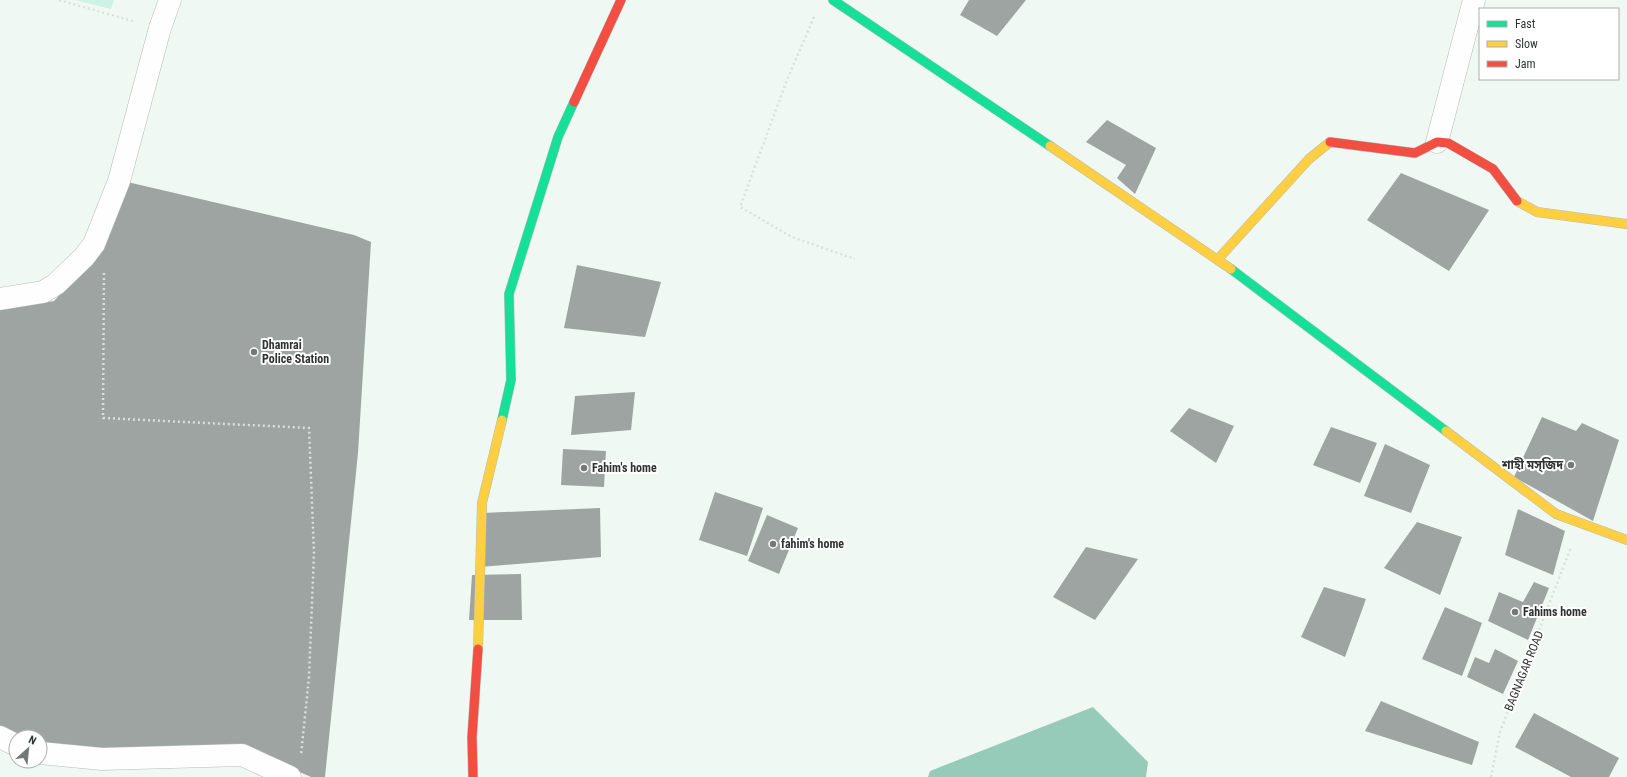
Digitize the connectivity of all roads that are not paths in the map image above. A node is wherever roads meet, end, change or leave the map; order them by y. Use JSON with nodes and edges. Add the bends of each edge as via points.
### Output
{"nodes":[{"id":1,"x":170,"y":0,"type":"edge"},
{"id":2,"x":621,"y":0,"type":"edge"},
{"id":3,"x":833,"y":0,"type":"edge"},
{"id":4,"x":1474,"y":0,"type":"edge"},
{"id":5,"x":1437,"y":142,"type":"junction"},
{"id":6,"x":1627,"y":224,"type":"edge"},
{"id":7,"x":1218,"y":259,"type":"junction"},
{"id":8,"x":0,"y":299,"type":"edge"},
{"id":9,"x":1627,"y":540,"type":"edge"},
{"id":10,"x":48,"y":754,"type":"edge"},
{"id":11,"x":295,"y":769,"type":"edge"},
{"id":12,"x":473,"y":777,"type":"edge"}],
"edges":[{"from":1,"to":8,"type":"street","via":[[160,28],[119,181],[94,244],[84,258],[56,284],[43,292]]},
{"from":2,"to":12,"type":"street","via":[[558,137],[509,294],[511,380],[482,503],[472,737]]},
{"from":3,"to":7,"type":"street"},
{"from":4,"to":5,"type":"street"},
{"from":5,"to":6,"type":"street","via":[[1448,143],[1493,169],[1516,201],[1537,212]]},
{"from":5,"to":7,"type":"street","via":[[1415,153],[1330,142],[1309,158]]},
{"from":7,"to":9,"type":"street","via":[[1556,514]]},
{"from":10,"to":11,"type":"street","via":[[102,759],[242,755]]}]}
